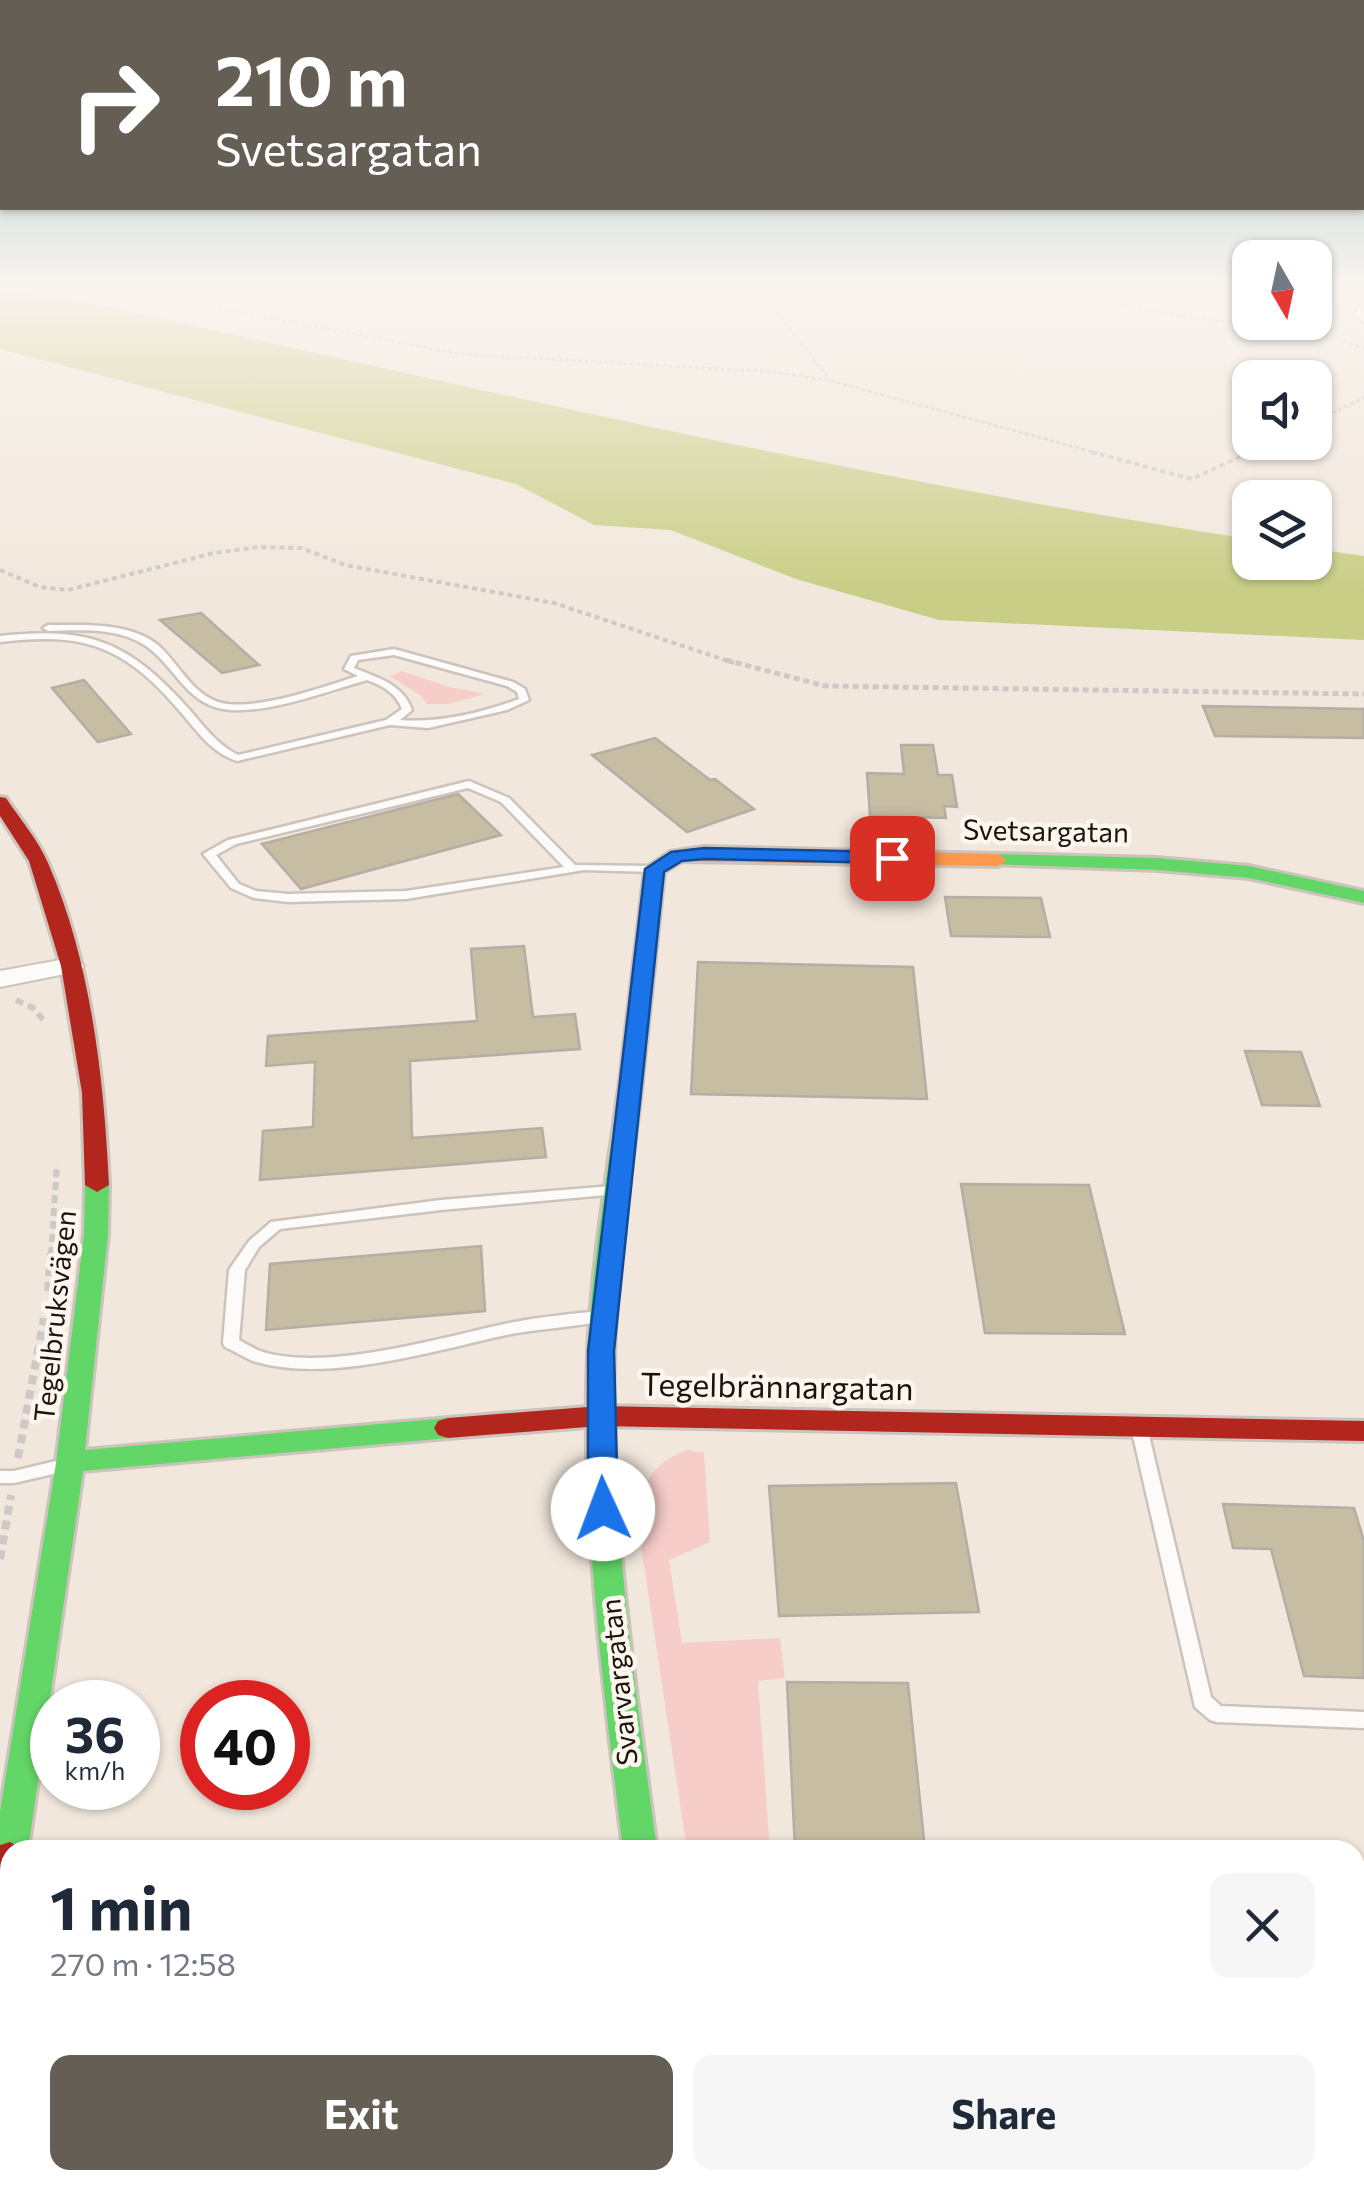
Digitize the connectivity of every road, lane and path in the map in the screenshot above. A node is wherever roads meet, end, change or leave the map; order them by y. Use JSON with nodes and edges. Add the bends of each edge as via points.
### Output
{"nodes":[{"id":1,"x":861,"y":389,"type":"edge"},
{"id":2,"x":1364,"y":398,"type":"edge"},
{"id":3,"x":1332,"y":413,"type":"edge"},
{"id":4,"x":1232,"y":460,"type":"edge"},
{"id":5,"x":0,"y":570,"type":"edge"},
{"id":6,"x":0,"y":636,"type":"edge"},
{"id":7,"x":366,"y":677,"type":"junction"},
{"id":8,"x":1364,"y":694,"type":"edge"},
{"id":9,"x":390,"y":722,"type":"junction"},
{"id":10,"x":0,"y":802,"type":"edge"},
{"id":11,"x":659,"y":865,"type":"junction"},
{"id":12,"x":573,"y":869,"type":"junction"},
{"id":13,"x":1364,"y":897,"type":"edge"},
{"id":14,"x":71,"y":966,"type":"junction"},
{"id":15,"x":0,"y":979,"type":"edge"},
{"id":16,"x":0,"y":998,"type":"edge"},
{"id":17,"x":47,"y":1034,"type":"dead end"},
{"id":18,"x":58,"y":1150,"type":"dead end"},
{"id":19,"x":618,"y":1190,"type":"junction"},
{"id":20,"x":605,"y":1315,"type":"junction"},
{"id":21,"x":600,"y":1416,"type":"junction"},
{"id":22,"x":1139,"y":1426,"type":"junction"},
{"id":23,"x":1364,"y":1431,"type":"edge"},
{"id":24,"x":70,"y":1463,"type":"junction"},
{"id":25,"x":7,"y":1477,"type":"edge"},
{"id":26,"x":0,"y":1559,"type":"edge"},
{"id":27,"x":1364,"y":1720,"type":"edge"},
{"id":28,"x":12,"y":1840,"type":"edge"},
{"id":29,"x":639,"y":1840,"type":"edge"}],
"edges":[{"from":1,"to":4,"type":"path","via":[[1192,479]]},
{"from":2,"to":3,"type":"path"},
{"from":5,"to":8,"type":"path","via":[[40,587],[68,590],[214,552],[301,548],[345,565],[590,613],[826,686]]},
{"from":6,"to":7,"type":"lane","via":[[70,628],[130,634],[156,648],[182,681],[230,707]]},
{"from":6,"to":9,"type":"lane","via":[[107,643],[145,670],[220,751],[237,758]]},
{"from":7,"to":9,"type":"lane","via":[[405,699],[407,710]]},
{"from":7,"to":9,"type":"lane","via":[[349,669],[354,658],[394,652],[510,684],[524,700],[428,724]]},
{"from":10,"to":14,"type":"street","name":"Tegelbruksvägen","via":[[38,861]]},
{"from":11,"to":12,"type":"lane"},
{"from":11,"to":13,"type":"street","name":"Svetsargatan","via":[[704,853],[1157,864],[1249,872]]},
{"from":11,"to":19,"type":"street","name":"Svarvargatan"},
{"from":12,"to":12,"type":"lane","via":[[406,895],[288,898],[235,886],[209,854],[232,842],[469,784],[505,800]]},
{"from":14,"to":15,"type":"street"},
{"from":14,"to":24,"type":"street","name":"Tegelbruksvägen","via":[[91,1078],[97,1164],[96,1234]]},
{"from":16,"to":17,"type":"path","via":[[33,1008]]},
{"from":18,"to":25,"type":"path","via":[[46,1306]]},
{"from":19,"to":20,"type":"street","name":"Svarvargatan"},
{"from":19,"to":20,"type":"lane","via":[[276,1226],[236,1270],[232,1343],[247,1355],[278,1360],[385,1356]]},
{"from":20,"to":21,"type":"street","name":"Svarvargatan"},
{"from":21,"to":22,"type":"street","name":"Tegelbrännargatan"},
{"from":21,"to":24,"type":"street","name":"Tegelbrännargatan"},
{"from":21,"to":29,"type":"street","name":"Svarvargatan","via":[[616,1676]]},
{"from":22,"to":23,"type":"street","name":"Tegelbrännargatan"},
{"from":22,"to":27,"type":"lane","via":[[1202,1701],[1217,1714]]},
{"from":24,"to":25,"type":"lane"},
{"from":24,"to":28,"type":"street","name":"Tegelbruksvägen"},
{"from":25,"to":26,"type":"path"}]}
